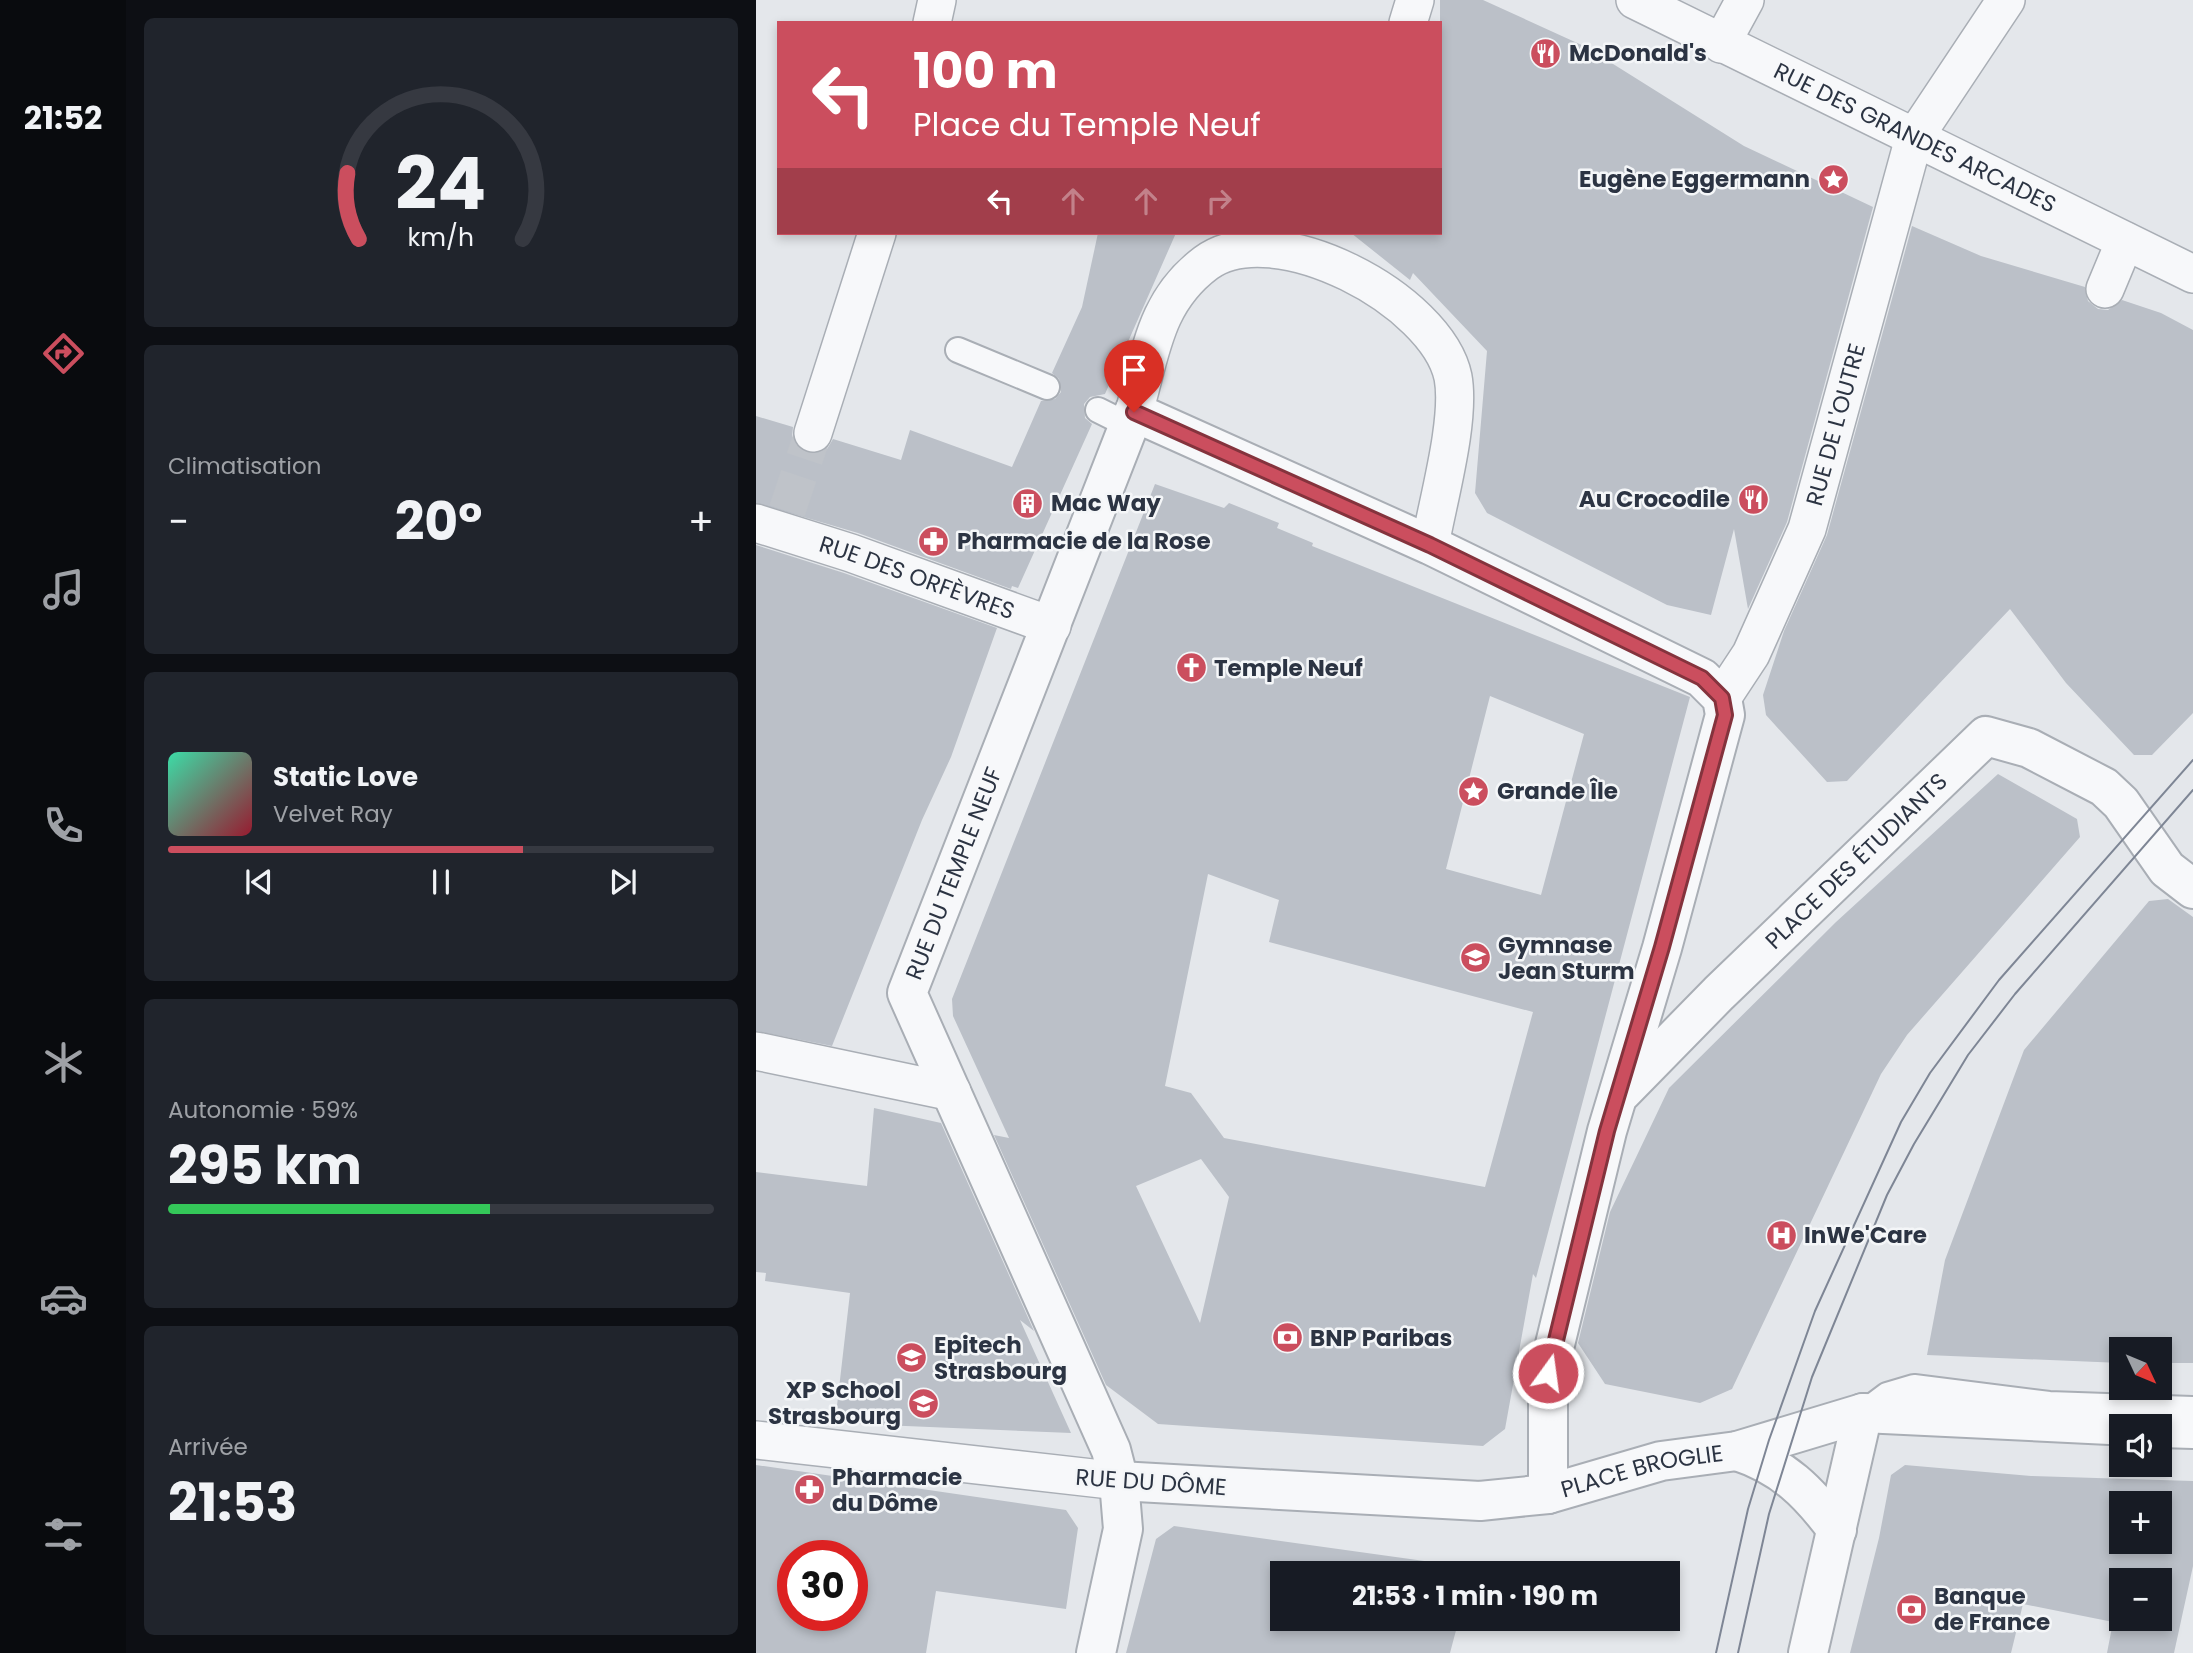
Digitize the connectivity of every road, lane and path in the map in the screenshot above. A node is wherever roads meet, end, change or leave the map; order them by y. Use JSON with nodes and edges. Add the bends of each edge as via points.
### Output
{"nodes":[{"id":1,"x":937,"y":0,"type":"edge"},
{"id":2,"x":1415,"y":0,"type":"edge"},
{"id":3,"x":1635,"y":0,"type":"edge"},
{"id":4,"x":1745,"y":0,"type":"edge"},
{"id":5,"x":2006,"y":0,"type":"edge"},
{"id":6,"x":932,"y":21,"type":"edge"},
{"id":7,"x":1409,"y":21,"type":"edge"},
{"id":8,"x":1721,"y":44,"type":"junction"},
{"id":9,"x":1914,"y":138,"type":"junction"},
{"id":10,"x":876,"y":235,"type":"edge"},
{"id":11,"x":2125,"y":241,"type":"junction"},
{"id":12,"x":1334,"y":248,"type":"edge"},
{"id":13,"x":2193,"y":274,"type":"edge"},
{"id":14,"x":2105,"y":289,"type":"dead end"},
{"id":15,"x":958,"y":350,"type":"dead end"},
{"id":16,"x":1047,"y":387,"type":"dead end"},
{"id":17,"x":1121,"y":416,"type":"junction"},
{"id":18,"x":815,"y":425,"type":"tunnel mouth"},
{"id":19,"x":775,"y":522,"type":"edge"},
{"id":20,"x":1430,"y":545,"type":"junction"},
{"id":21,"x":1052,"y":626,"type":"junction"},
{"id":22,"x":1722,"y":698,"type":"junction"},
{"id":23,"x":2193,"y":889,"type":"edge"},
{"id":24,"x":756,"y":1051,"type":"edge"},
{"id":25,"x":952,"y":1092,"type":"junction"},
{"id":26,"x":1618,"y":1096,"type":"junction"},
{"id":27,"x":2193,"y":1409,"type":"edge"},
{"id":28,"x":1863,"y":1413,"type":"junction"},
{"id":29,"x":2109,"y":1425,"type":"edge"},
{"id":30,"x":2172,"y":1428,"type":"edge"},
{"id":31,"x":2193,"y":1429,"type":"edge"},
{"id":32,"x":756,"y":1440,"type":"edge"},
{"id":33,"x":1737,"y":1451,"type":"junction"},
{"id":34,"x":1119,"y":1482,"type":"junction"},
{"id":35,"x":1548,"y":1494,"type":"junction"},
{"id":36,"x":1837,"y":1530,"type":"junction"},
{"id":37,"x":1096,"y":1653,"type":"edge"},
{"id":38,"x":1808,"y":1653,"type":"edge"}],
"edges":[{"from":1,"to":6,"type":"street"},
{"from":2,"to":7,"type":"street"},
{"from":3,"to":8,"type":"street","name":"RUE DES GRANDES ARCADES"},
{"from":4,"to":8,"type":"street"},
{"from":5,"to":9,"type":"street","name":"RUE DE L'OUTRE"},
{"from":8,"to":9,"type":"street","name":"RUE DES GRANDES ARCADES"},
{"from":9,"to":11,"type":"street","name":"RUE DES GRANDES ARCADES"},
{"from":9,"to":22,"type":"street","name":"RUE DE L'OUTRE","via":[[1808,529],[1751,654]]},
{"from":10,"to":18,"type":"street"},
{"from":11,"to":13,"type":"street","name":"RUE DES GRANDES ARCADES"},
{"from":11,"to":14,"type":"street"},
{"from":12,"to":17,"type":"street","via":[[1241,249],[1209,261],[1167,303]]},
{"from":12,"to":20,"type":"street","via":[[1397,301],[1446,355],[1453,379],[1453,415]]},
{"from":15,"to":16,"type":"lane"},
{"from":17,"to":20,"type":"street"},
{"from":17,"to":21,"type":"street","name":"RUE DU TEMPLE NEUF"},
{"from":19,"to":21,"type":"street","name":"RUE DES ORFÈVRES"},
{"from":20,"to":22,"type":"street","via":[[1702,678]]},
{"from":21,"to":25,"type":"street","name":"RUE DU TEMPLE NEUF","via":[[907,993]]},
{"from":22,"to":26,"type":"street","via":[[1725,715]]},
{"from":23,"to":26,"type":"street","name":"PLACE DES ÉTUDIANTS","via":[[2167,869],[2121,803],[2104,787],[2029,748],[1986,736]]},
{"from":24,"to":25,"type":"street"},
{"from":25,"to":34,"type":"street","name":"RUE DU TEMPLE NEUF","via":[[1111,1450]]},
{"from":26,"to":35,"type":"street","via":[[1548,1373]]},
{"from":27,"to":28,"type":"lane","via":[[2049,1404],[1914,1387],[1887,1395]]},
{"from":28,"to":29,"type":"street","name":"PLACE BROGLIE"},
{"from":28,"to":33,"type":"street","name":"PLACE BROGLIE"},
{"from":28,"to":36,"type":"street"},
{"from":30,"to":31,"type":"street"},
{"from":32,"to":34,"type":"street","name":"RUE DU DÔME"},
{"from":33,"to":35,"type":"street","name":"PLACE BROGLIE","via":[[1661,1461]]},
{"from":33,"to":36,"type":"street","name":"PLACE BROGLIE","via":[[1763,1460],[1799,1484]]},
{"from":34,"to":35,"type":"street","name":"RUE DU DÔME","via":[[1480,1502]]},
{"from":34,"to":37,"type":"street","name":"RUE DU TEMPLE NEUF","via":[[1123,1529]]},
{"from":36,"to":38,"type":"street"}]}
